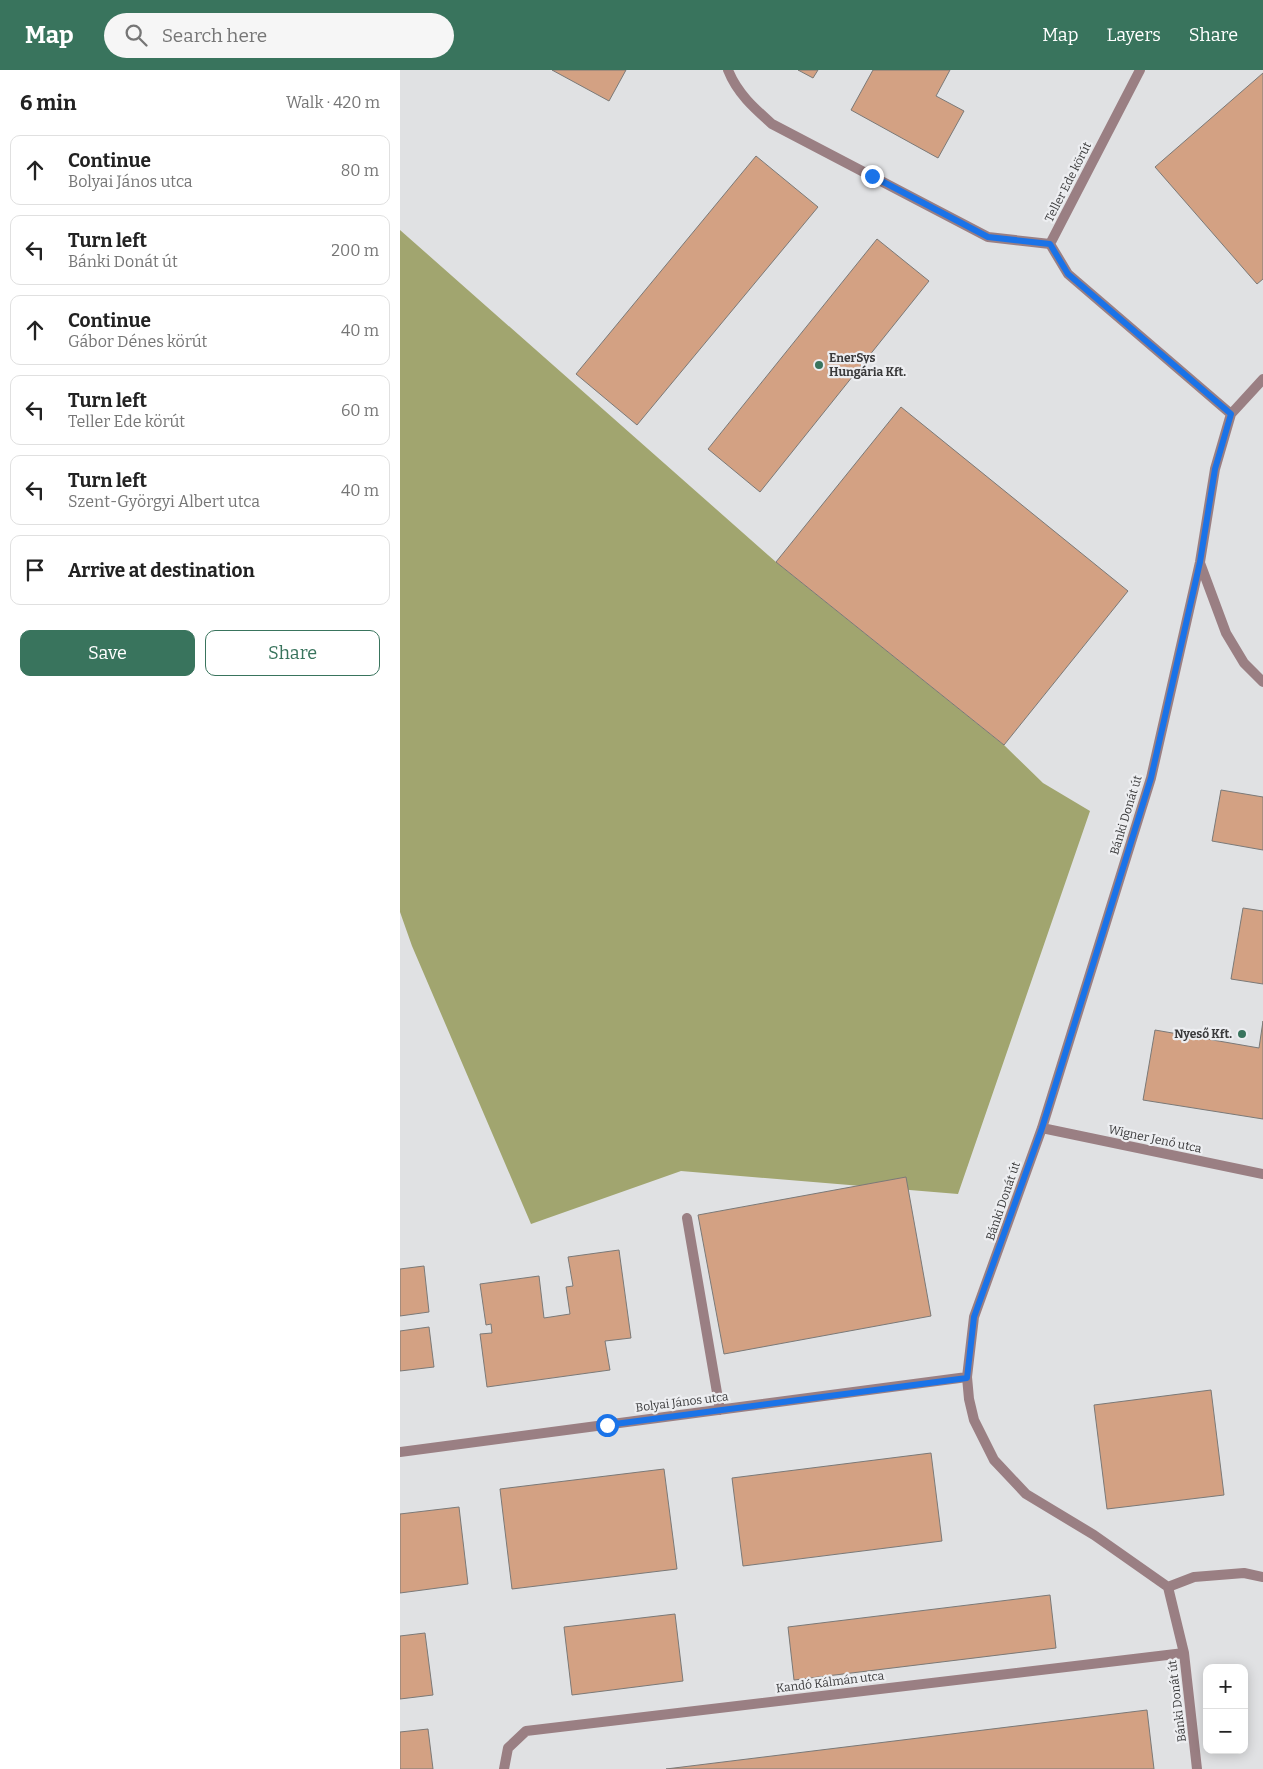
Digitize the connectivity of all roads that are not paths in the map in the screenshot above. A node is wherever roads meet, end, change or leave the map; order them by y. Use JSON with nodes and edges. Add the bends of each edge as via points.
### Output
{"nodes":[{"id":1,"x":728,"y":70,"type":"edge"},
{"id":2,"x":1140,"y":70,"type":"edge"},
{"id":3,"x":1050,"y":244,"type":"junction"},
{"id":4,"x":1263,"y":379,"type":"edge"},
{"id":5,"x":1231,"y":414,"type":"junction"},
{"id":6,"x":1200,"y":562,"type":"junction"},
{"id":7,"x":1263,"y":682,"type":"edge"},
{"id":8,"x":1042,"y":1128,"type":"junction"},
{"id":9,"x":1263,"y":1174,"type":"edge"},
{"id":10,"x":687,"y":1218,"type":"dead end"},
{"id":11,"x":967,"y":1378,"type":"junction"},
{"id":12,"x":720,"y":1410,"type":"junction"},
{"id":13,"x":400,"y":1452,"type":"edge"},
{"id":14,"x":1263,"y":1577,"type":"edge"},
{"id":15,"x":1168,"y":1587,"type":"junction"},
{"id":16,"x":1184,"y":1653,"type":"junction"},
{"id":17,"x":504,"y":1769,"type":"edge"},
{"id":18,"x":1197,"y":1769,"type":"edge"}],
"edges":[{"from":1,"to":3,"type":"lane","via":[[733,83],[750,104],[772,124],[988,237]]},
{"from":2,"to":3,"type":"lane","name":"Teller Ede körút"},
{"from":3,"to":5,"type":"lane","via":[[1068,274]]},
{"from":4,"to":5,"type":"lane"},
{"from":5,"to":6,"type":"lane","name":"Bánki Donát út","via":[[1215,469]]},
{"from":6,"to":7,"type":"lane","via":[[1226,633],[1244,663]]},
{"from":6,"to":8,"type":"lane","name":"Bánki Donát út","via":[[1151,778]]},
{"from":8,"to":9,"type":"lane","name":"Wigner Jenő utca"},
{"from":8,"to":11,"type":"lane","name":"Bánki Donát út","via":[[974,1317]]},
{"from":10,"to":12,"type":"lane"},
{"from":11,"to":12,"type":"lane","name":"Bolyai János utca"},
{"from":11,"to":15,"type":"lane","name":"Bánki Donát út","via":[[974,1420],[994,1460],[1026,1494],[1094,1534]]},
{"from":12,"to":13,"type":"lane","name":"Bolyai János utca"},
{"from":14,"to":15,"type":"lane","via":[[1244,1573],[1194,1577]]},
{"from":15,"to":16,"type":"lane","name":"Bánki Donát út"},
{"from":16,"to":17,"type":"lane","name":"Kandó Kálmán utca","via":[[526,1731],[508,1748]]},
{"from":16,"to":18,"type":"lane","name":"Bánki Donát út"}]}
